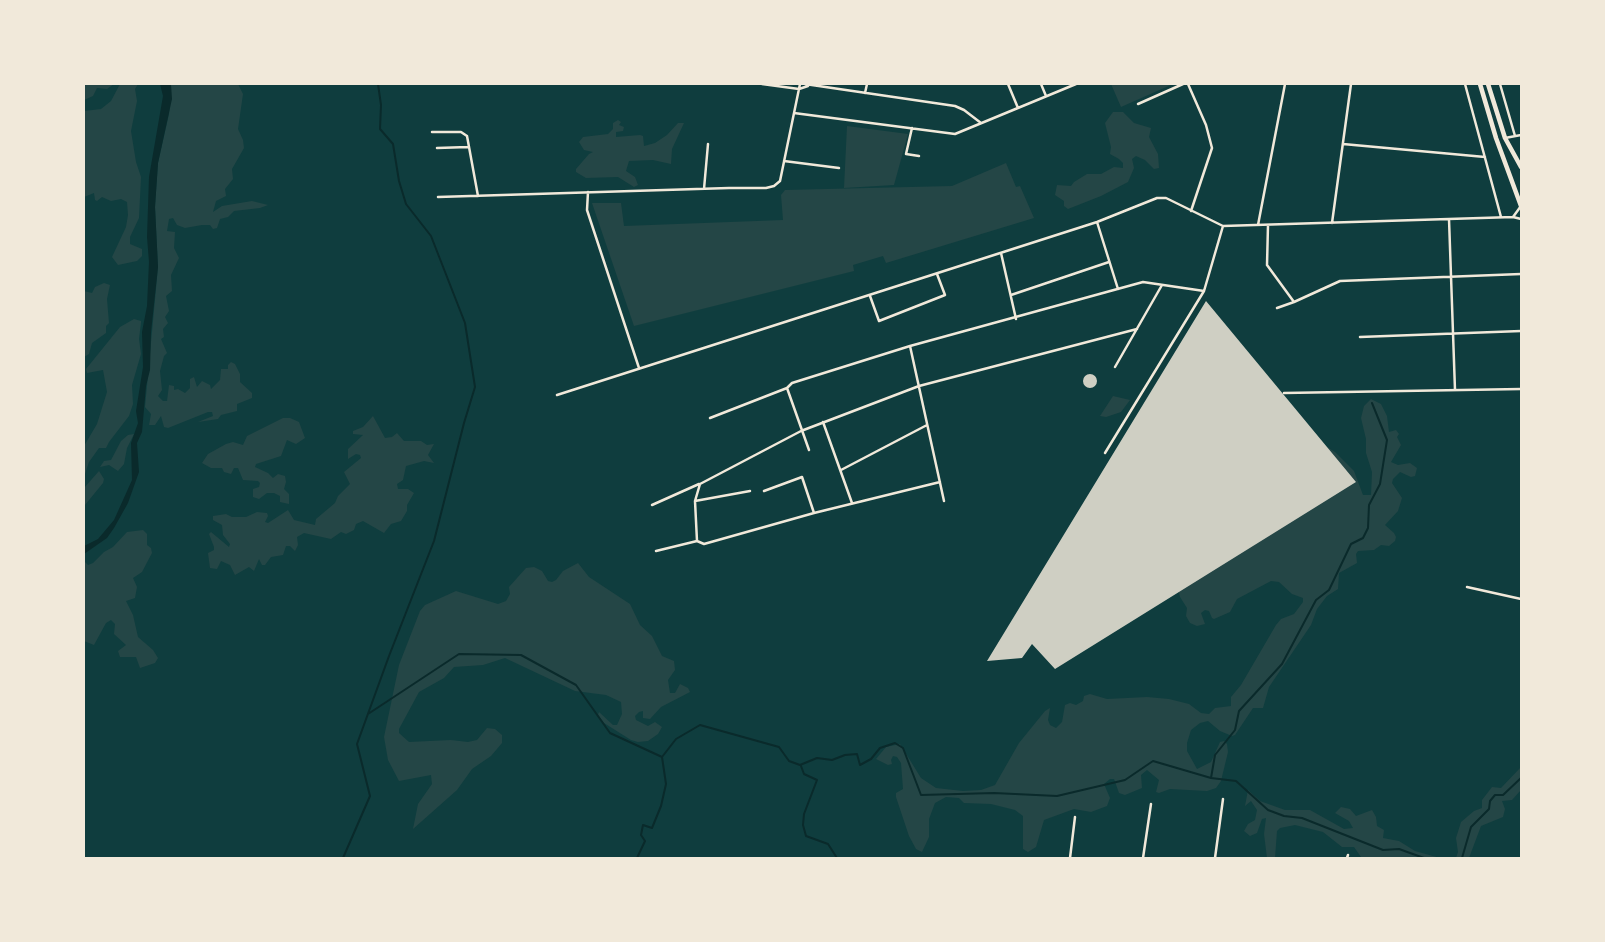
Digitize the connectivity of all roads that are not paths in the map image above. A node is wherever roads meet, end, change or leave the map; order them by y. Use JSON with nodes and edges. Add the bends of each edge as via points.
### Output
{"nodes":[{"id":1,"x":762,"y":84,"type":"edge"},
{"id":2,"x":800,"y":84,"type":"edge"},
{"id":3,"x":805,"y":84,"type":"edge"},
{"id":4,"x":867,"y":84,"type":"edge"},
{"id":5,"x":1008,"y":84,"type":"edge"},
{"id":6,"x":1041,"y":84,"type":"edge"},
{"id":7,"x":1076,"y":84,"type":"edge"},
{"id":8,"x":1183,"y":84,"type":"edge"},
{"id":9,"x":1188,"y":84,"type":"edge"},
{"id":10,"x":1285,"y":84,"type":"edge"},
{"id":11,"x":1351,"y":84,"type":"edge"},
{"id":12,"x":1465,"y":84,"type":"edge"},
{"id":13,"x":1480,"y":84,"type":"edge"},
{"id":14,"x":1488,"y":84,"type":"edge"},
{"id":15,"x":1500,"y":84,"type":"edge"},
{"id":16,"x":810,"y":86,"type":"junction"},
{"id":17,"x":799,"y":89,"type":"junction"},
{"id":18,"x":865,"y":94,"type":"junction"},
{"id":19,"x":1046,"y":96,"type":"junction"},
{"id":20,"x":1138,"y":104,"type":"dead end"},
{"id":21,"x":1018,"y":108,"type":"junction"},
{"id":22,"x":794,"y":113,"type":"junction"},
{"id":23,"x":981,"y":124,"type":"junction"},
{"id":24,"x":912,"y":128,"type":"junction"},
{"id":25,"x":432,"y":132,"type":"dead end"},
{"id":26,"x":1521,"y":135,"type":"edge"},
{"id":27,"x":1516,"y":136,"type":"junction"},
{"id":28,"x":1505,"y":138,"type":"junction"},
{"id":29,"x":708,"y":144,"type":"dead end"},
{"id":30,"x":1343,"y":144,"type":"junction"},
{"id":31,"x":469,"y":147,"type":"junction"},
{"id":32,"x":437,"y":148,"type":"dead end"},
{"id":33,"x":919,"y":156,"type":"dead end"},
{"id":34,"x":1485,"y":157,"type":"junction"},
{"id":35,"x":784,"y":161,"type":"junction"},
{"id":36,"x":1521,"y":167,"type":"edge"},
{"id":37,"x":839,"y":168,"type":"dead end"},
{"id":38,"x":704,"y":188,"type":"junction"},
{"id":39,"x":588,"y":192,"type":"junction"},
{"id":40,"x":478,"y":196,"type":"junction"},
{"id":41,"x":438,"y":197,"type":"dead end"},
{"id":42,"x":1521,"y":206,"type":"edge"},
{"id":43,"x":1191,"y":211,"type":"junction"},
{"id":44,"x":1513,"y":217,"type":"junction"},
{"id":45,"x":1501,"y":218,"type":"junction"},
{"id":46,"x":1449,"y":219,"type":"junction"},
{"id":47,"x":1521,"y":219,"type":"edge"},
{"id":48,"x":1097,"y":222,"type":"junction"},
{"id":49,"x":1332,"y":223,"type":"junction"},
{"id":50,"x":1258,"y":225,"type":"junction"},
{"id":51,"x":1268,"y":225,"type":"junction"},
{"id":52,"x":1222,"y":226,"type":"junction"},
{"id":53,"x":1001,"y":253,"type":"junction"},
{"id":54,"x":1110,"y":262,"type":"junction"},
{"id":55,"x":936,"y":274,"type":"junction"},
{"id":56,"x":1521,"y":274,"type":"edge"},
{"id":57,"x":1451,"y":278,"type":"junction"},
{"id":58,"x":1162,"y":285,"type":"junction"},
{"id":59,"x":1118,"y":290,"type":"junction"},
{"id":60,"x":1204,"y":291,"type":"junction"},
{"id":61,"x":1010,"y":295,"type":"junction"},
{"id":62,"x":870,"y":296,"type":"junction"},
{"id":63,"x":1294,"y":302,"type":"junction"},
{"id":64,"x":1276,"y":308,"type":"dead end"},
{"id":65,"x":1016,"y":319,"type":"junction"},
{"id":66,"x":1136,"y":329,"type":"junction"},
{"id":67,"x":1521,"y":331,"type":"edge"},
{"id":68,"x":1453,"y":333,"type":"junction"},
{"id":69,"x":1360,"y":337,"type":"dead end"},
{"id":70,"x":910,"y":346,"type":"junction"},
{"id":71,"x":1115,"y":367,"type":"dead end"},
{"id":72,"x":639,"y":368,"type":"junction"},
{"id":73,"x":919,"y":386,"type":"junction"},
{"id":74,"x":787,"y":388,"type":"junction"},
{"id":75,"x":1521,"y":389,"type":"edge"},
{"id":76,"x":1455,"y":390,"type":"junction"},
{"id":77,"x":1284,"y":393,"type":"dead end"},
{"id":78,"x":557,"y":395,"type":"dead end"},
{"id":79,"x":710,"y":418,"type":"dead end"},
{"id":80,"x":823,"y":422,"type":"junction"},
{"id":81,"x":928,"y":425,"type":"junction"},
{"id":82,"x":801,"y":431,"type":"junction"},
{"id":83,"x":809,"y":450,"type":"dead end"},
{"id":84,"x":1105,"y":453,"type":"dead end"},
{"id":85,"x":841,"y":470,"type":"junction"},
{"id":86,"x":940,"y":482,"type":"junction"},
{"id":87,"x":700,"y":484,"type":"junction"},
{"id":88,"x":750,"y":491,"type":"dead end"},
{"id":89,"x":764,"y":491,"type":"dead end"},
{"id":90,"x":695,"y":501,"type":"junction"},
{"id":91,"x":944,"y":501,"type":"dead end"},
{"id":92,"x":852,"y":503,"type":"junction"},
{"id":93,"x":652,"y":505,"type":"dead end"},
{"id":94,"x":814,"y":512,"type":"junction"},
{"id":95,"x":697,"y":541,"type":"junction"},
{"id":96,"x":656,"y":551,"type":"dead end"},
{"id":97,"x":1467,"y":587,"type":"dead end"},
{"id":98,"x":1521,"y":599,"type":"edge"},
{"id":99,"x":1223,"y":799,"type":"dead end"},
{"id":100,"x":1151,"y":804,"type":"dead end"},
{"id":101,"x":1075,"y":817,"type":"dead end"},
{"id":102,"x":1070,"y":858,"type":"edge"},
{"id":103,"x":1143,"y":858,"type":"edge"},
{"id":104,"x":1215,"y":858,"type":"edge"}],
"edges":[{"from":1,"to":17,"type":"street"},
{"from":2,"to":17,"type":"street"},
{"from":3,"to":16,"type":"street"},
{"from":4,"to":18,"type":"street"},
{"from":5,"to":21,"type":"street"},
{"from":6,"to":19,"type":"street"},
{"from":7,"to":19,"type":"street"},
{"from":8,"to":20,"type":"street"},
{"from":9,"to":43,"type":"street","via":[[1212,148]]},
{"from":10,"to":50,"type":"street"},
{"from":11,"to":30,"type":"street"},
{"from":12,"to":34,"type":"street"},
{"from":13,"to":42,"type":"highway"},
{"from":14,"to":28,"type":"highway"},
{"from":15,"to":27,"type":"street"},
{"from":16,"to":17,"type":"street"},
{"from":16,"to":18,"type":"street"},
{"from":17,"to":22,"type":"street"},
{"from":18,"to":23,"type":"street","via":[[955,106]]},
{"from":19,"to":21,"type":"street"},
{"from":21,"to":23,"type":"street"},
{"from":22,"to":24,"type":"street"},
{"from":22,"to":35,"type":"street"},
{"from":23,"to":24,"type":"street","via":[[956,134]]},
{"from":24,"to":33,"type":"street","via":[[905,153]]},
{"from":25,"to":31,"type":"street","via":[[464,133]]},
{"from":26,"to":27,"type":"street"},
{"from":27,"to":28,"type":"street"},
{"from":28,"to":36,"type":"highway"},
{"from":29,"to":38,"type":"street"},
{"from":30,"to":34,"type":"street"},
{"from":30,"to":49,"type":"street"},
{"from":31,"to":32,"type":"street"},
{"from":31,"to":40,"type":"street"},
{"from":34,"to":45,"type":"street"},
{"from":35,"to":37,"type":"street"},
{"from":35,"to":38,"type":"street","via":[[780,181],[774,186]]},
{"from":38,"to":39,"type":"street"},
{"from":39,"to":40,"type":"street"},
{"from":39,"to":72,"type":"street","via":[[587,210]]},
{"from":40,"to":41,"type":"street"},
{"from":42,"to":44,"type":"street"},
{"from":43,"to":48,"type":"street","via":[[1166,198],[1157,198]]},
{"from":43,"to":52,"type":"street"},
{"from":44,"to":45,"type":"street"},
{"from":44,"to":47,"type":"street"},
{"from":45,"to":46,"type":"street"},
{"from":46,"to":49,"type":"street"},
{"from":46,"to":57,"type":"street"},
{"from":48,"to":53,"type":"street"},
{"from":48,"to":54,"type":"street"},
{"from":49,"to":51,"type":"street"},
{"from":50,"to":51,"type":"street"},
{"from":50,"to":52,"type":"street"},
{"from":51,"to":63,"type":"street","via":[[1267,265]]},
{"from":52,"to":60,"type":"street"},
{"from":53,"to":55,"type":"street"},
{"from":53,"to":61,"type":"street"},
{"from":54,"to":59,"type":"street"},
{"from":54,"to":61,"type":"street"},
{"from":55,"to":62,"type":"street"},
{"from":55,"to":62,"type":"street","via":[[945,295],[879,321]]},
{"from":56,"to":57,"type":"street"},
{"from":57,"to":63,"type":"street","via":[[1340,281]]},
{"from":57,"to":68,"type":"street"},
{"from":58,"to":59,"type":"street","via":[[1143,282]]},
{"from":58,"to":60,"type":"street"},
{"from":58,"to":66,"type":"street"},
{"from":59,"to":65,"type":"street"},
{"from":60,"to":84,"type":"street"},
{"from":61,"to":65,"type":"street"},
{"from":62,"to":72,"type":"street"},
{"from":63,"to":64,"type":"street"},
{"from":65,"to":70,"type":"street"},
{"from":66,"to":71,"type":"street"},
{"from":66,"to":73,"type":"street"},
{"from":67,"to":68,"type":"street"},
{"from":68,"to":69,"type":"street"},
{"from":68,"to":76,"type":"street"},
{"from":70,"to":73,"type":"street"},
{"from":70,"to":74,"type":"street","via":[[792,383]]},
{"from":72,"to":78,"type":"street"},
{"from":73,"to":80,"type":"street"},
{"from":73,"to":81,"type":"street"},
{"from":74,"to":79,"type":"street"},
{"from":74,"to":82,"type":"street"},
{"from":75,"to":76,"type":"street"},
{"from":76,"to":77,"type":"street"},
{"from":80,"to":82,"type":"street"},
{"from":80,"to":85,"type":"street"},
{"from":81,"to":85,"type":"street"},
{"from":81,"to":86,"type":"street"},
{"from":82,"to":83,"type":"street"},
{"from":82,"to":87,"type":"street"},
{"from":85,"to":92,"type":"street"},
{"from":86,"to":91,"type":"street"},
{"from":86,"to":92,"type":"street"},
{"from":87,"to":90,"type":"street"},
{"from":87,"to":93,"type":"street"},
{"from":88,"to":90,"type":"street"},
{"from":89,"to":94,"type":"street","via":[[802,477]]},
{"from":90,"to":95,"type":"street"},
{"from":92,"to":94,"type":"street"},
{"from":94,"to":95,"type":"street","via":[[704,544]]},
{"from":95,"to":96,"type":"street"},
{"from":97,"to":98,"type":"street"},
{"from":99,"to":104,"type":"street"},
{"from":100,"to":103,"type":"street"},
{"from":101,"to":102,"type":"street"}]}
